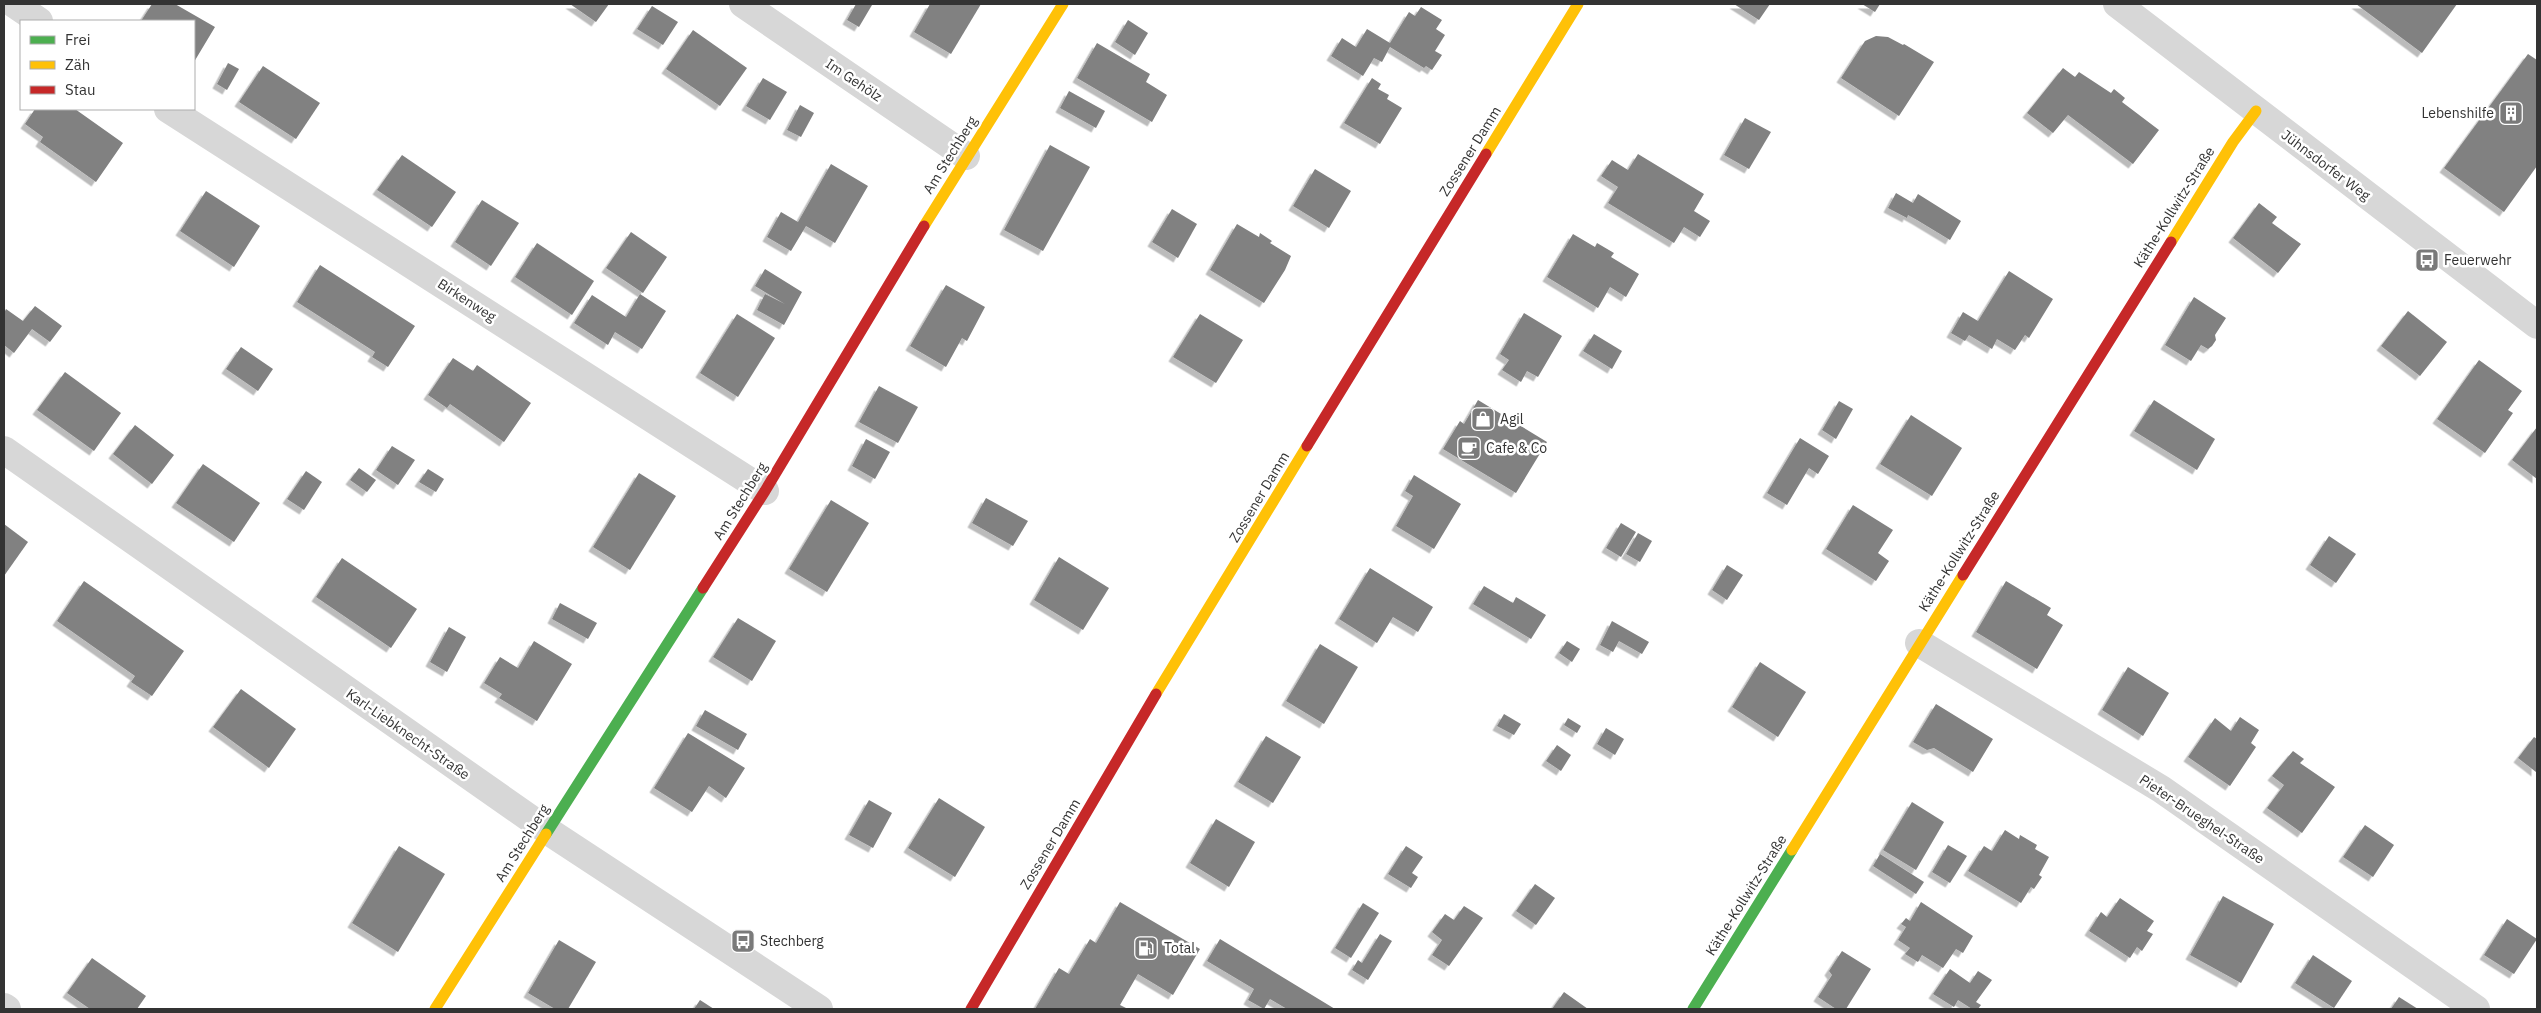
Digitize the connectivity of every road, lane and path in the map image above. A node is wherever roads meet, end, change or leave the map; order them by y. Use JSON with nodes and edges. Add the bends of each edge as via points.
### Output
{"nodes":[{"id":1,"x":14,"y":4,"type":"edge"},
{"id":2,"x":743,"y":4,"type":"edge"},
{"id":3,"x":1062,"y":4,"type":"edge"},
{"id":4,"x":1578,"y":4,"type":"edge"},
{"id":5,"x":2117,"y":4,"type":"edge"},
{"id":6,"x":38,"y":20,"type":"edge"},
{"id":7,"x":170,"y":110,"type":"edge"},
{"id":8,"x":2256,"y":111,"type":"junction"},
{"id":9,"x":966,"y":156,"type":"junction"},
{"id":10,"x":2537,"y":325,"type":"edge"},
{"id":11,"x":4,"y":450,"type":"edge"},
{"id":12,"x":765,"y":491,"type":"junction"},
{"id":13,"x":1919,"y":643,"type":"junction"},
{"id":14,"x":548,"y":831,"type":"junction"},
{"id":15,"x":4,"y":1007,"type":"edge"},
{"id":16,"x":7,"y":1009,"type":"edge"},
{"id":17,"x":435,"y":1009,"type":"edge"},
{"id":18,"x":819,"y":1009,"type":"edge"},
{"id":19,"x":971,"y":1009,"type":"edge"},
{"id":20,"x":1694,"y":1009,"type":"edge"},
{"id":21,"x":2476,"y":1009,"type":"edge"}],
"edges":[{"from":1,"to":6,"type":"street"},
{"from":2,"to":9,"type":"street","name":"Im Gehölz"},
{"from":3,"to":9,"type":"street","name":"Am Stechberg"},
{"from":4,"to":19,"type":"street","name":"Zossener Damm","via":[[1183,651]]},
{"from":5,"to":8,"type":"street","name":"Jühnsdorfer Weg"},
{"from":7,"to":12,"type":"street","name":"Birkenweg"},
{"from":8,"to":10,"type":"street","name":"Jühnsdorfer Weg"},
{"from":8,"to":13,"type":"street","name":"Käthe-Kollwitz-Straße","via":[[2233,142]]},
{"from":9,"to":12,"type":"street","name":"Am Stechberg"},
{"from":11,"to":14,"type":"street","name":"Karl-Liebknecht-Straße"},
{"from":12,"to":14,"type":"street","name":"Am Stechberg"},
{"from":13,"to":20,"type":"street","name":"Käthe-Kollwitz-Straße"},
{"from":13,"to":21,"type":"street","name":"Pieter-Brueghel-Straße","via":[[2161,789]]},
{"from":14,"to":17,"type":"street","name":"Am Stechberg"},
{"from":14,"to":18,"type":"street","name":"Karl-Liebknecht-Straße"},
{"from":15,"to":16,"type":"street"}]}
